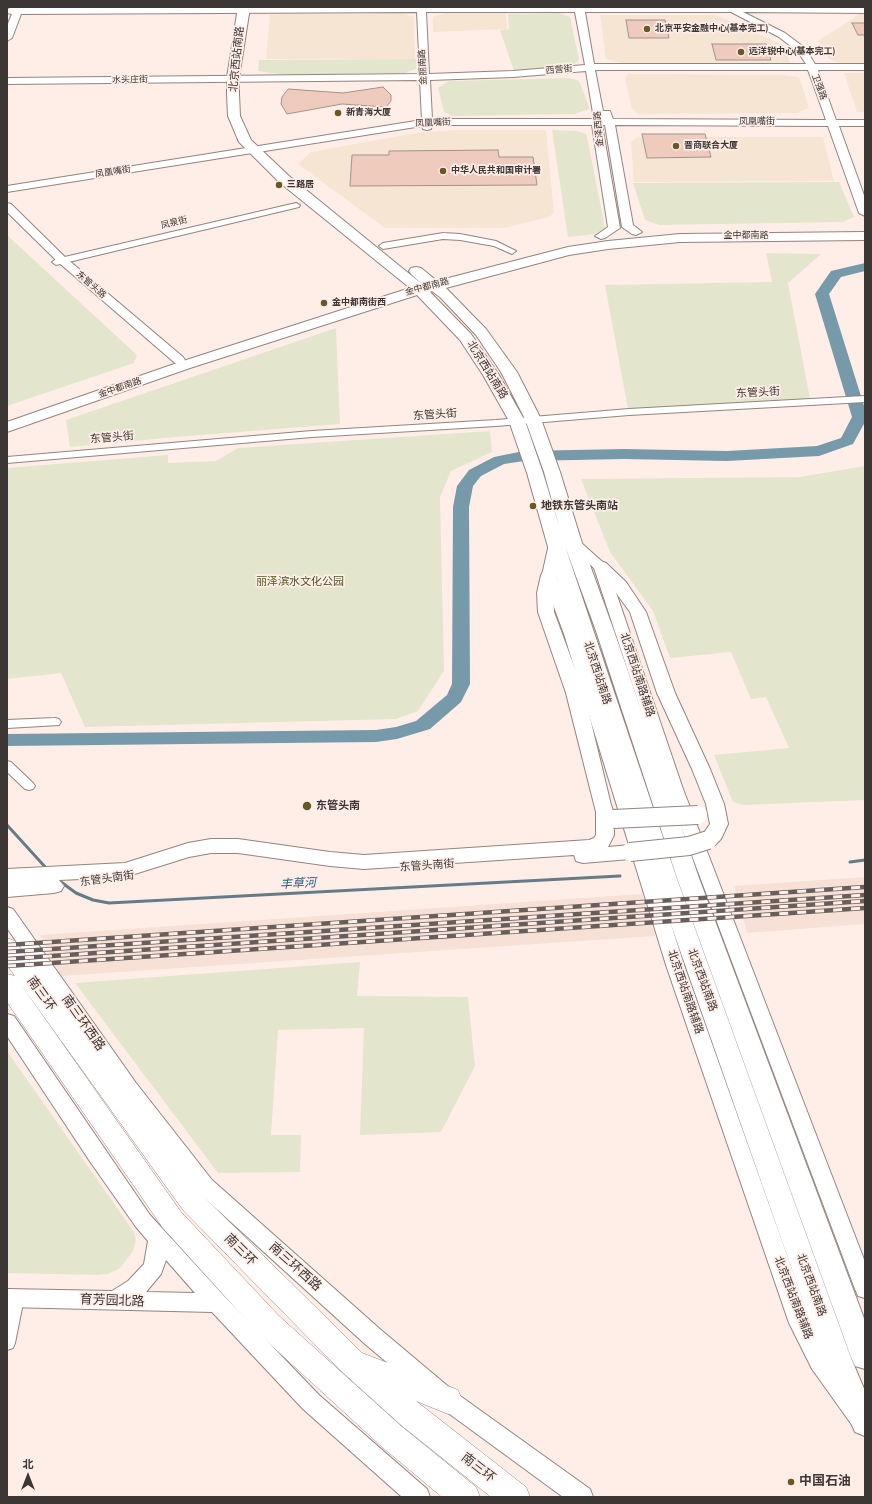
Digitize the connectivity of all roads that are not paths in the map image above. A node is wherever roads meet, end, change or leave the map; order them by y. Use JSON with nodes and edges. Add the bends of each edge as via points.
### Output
{"nodes":[{"id":1,"x":409,"y":7,"type":"edge"},
{"id":2,"x":424,"y":8,"type":"edge"},
{"id":3,"x":582,"y":8,"type":"edge"},
{"id":4,"x":730,"y":8,"type":"edge"},
{"id":5,"x":249,"y":9,"type":"edge"},
{"id":6,"x":865,"y":10,"type":"edge"},
{"id":7,"x":13,"y":11,"type":"edge"},
{"id":8,"x":7,"y":38,"type":"edge"},
{"id":9,"x":594,"y":67,"type":"junction"},
{"id":10,"x":817,"y":67,"type":"junction"},
{"id":11,"x":865,"y":67,"type":"edge"},
{"id":12,"x":427,"y":77,"type":"junction"},
{"id":13,"x":244,"y":78,"type":"junction"},
{"id":14,"x":7,"y":81,"type":"edge"},
{"id":15,"x":246,"y":111,"type":"dead end"},
{"id":16,"x":865,"y":122,"type":"edge"},
{"id":17,"x":429,"y":124,"type":"junction"},
{"id":18,"x":604,"y":124,"type":"junction"},
{"id":19,"x":838,"y":124,"type":"junction"},
{"id":20,"x":251,"y":126,"type":"dead end"},
{"id":21,"x":865,"y":126,"type":"edge"},
{"id":22,"x":260,"y":150,"type":"junction"},
{"id":23,"x":862,"y":175,"type":"dead end"},
{"id":24,"x":7,"y":189,"type":"edge"},
{"id":25,"x":7,"y":193,"type":"edge"},
{"id":26,"x":296,"y":204,"type":"dead end"},
{"id":27,"x":7,"y":206,"type":"edge"},
{"id":28,"x":865,"y":212,"type":"edge"},
{"id":29,"x":7,"y":215,"type":"edge"},
{"id":30,"x":632,"y":230,"type":"dead end"},
{"id":31,"x":865,"y":231,"type":"edge"},
{"id":32,"x":601,"y":236,"type":"dead end"},
{"id":33,"x":865,"y":236,"type":"edge"},
{"id":34,"x":383,"y":246,"type":"junction"},
{"id":35,"x":512,"y":251,"type":"dead end"},
{"id":36,"x":59,"y":261,"type":"junction"},
{"id":37,"x":423,"y":284,"type":"junction"},
{"id":38,"x":174,"y":362,"type":"junction"},
{"id":39,"x":865,"y":399,"type":"edge"},
{"id":40,"x":7,"y":418,"type":"edge"},
{"id":41,"x":533,"y":419,"type":"junction"},
{"id":42,"x":516,"y":421,"type":"junction"},
{"id":43,"x":7,"y":427,"type":"edge"},
{"id":44,"x":7,"y":460,"type":"edge"},
{"id":45,"x":543,"y":472,"type":"junction"},
{"id":46,"x":564,"y":543,"type":"junction"},
{"id":47,"x":600,"y":566,"type":"junction"},
{"id":48,"x":549,"y":575,"type":"junction"},
{"id":49,"x":55,"y":722,"type":"dead end"},
{"id":50,"x":7,"y":724,"type":"edge"},
{"id":51,"x":7,"y":765,"type":"edge"},
{"id":52,"x":30,"y":786,"type":"dead end"},
{"id":53,"x":715,"y":807,"type":"junction"},
{"id":54,"x":609,"y":816,"type":"junction"},
{"id":55,"x":7,"y":876,"type":"edge"},
{"id":56,"x":74,"y":879,"type":"junction"},
{"id":57,"x":47,"y":880,"type":"junction"},
{"id":58,"x":7,"y":890,"type":"edge"},
{"id":59,"x":11,"y":936,"type":"edge"},
{"id":60,"x":7,"y":983,"type":"edge"},
{"id":61,"x":7,"y":1021,"type":"edge"},
{"id":62,"x":159,"y":1239,"type":"junction"},
{"id":63,"x":865,"y":1289,"type":"edge"},
{"id":64,"x":11,"y":1298,"type":"edge"},
{"id":65,"x":114,"y":1301,"type":"junction"},
{"id":66,"x":217,"y":1303,"type":"junction"},
{"id":67,"x":7,"y":1343,"type":"edge"},
{"id":68,"x":865,"y":1357,"type":"edge"},
{"id":69,"x":349,"y":1360,"type":"junction"},
{"id":70,"x":448,"y":1400,"type":"junction"},
{"id":71,"x":865,"y":1424,"type":"edge"},
{"id":72,"x":419,"y":1497,"type":"edge"},
{"id":73,"x":465,"y":1497,"type":"edge"},
{"id":74,"x":515,"y":1497,"type":"edge"},
{"id":75,"x":582,"y":1497,"type":"edge"}],
"edges":[{"from":1,"to":5,"type":"street"},
{"from":2,"to":3,"type":"street"},
{"from":2,"to":5,"type":"street"},
{"from":2,"to":12,"type":"street","name":"金丽南路"},
{"from":3,"to":4,"type":"street"},
{"from":3,"to":9,"type":"street","name":"金泽西路"},
{"from":4,"to":6,"type":"street"},
{"from":4,"to":10,"type":"street","name":"卫强路","via":[[782,34],[802,50]]},
{"from":5,"to":7,"type":"street"},
{"from":5,"to":13,"type":"main road","name":"北京西站南路"},
{"from":7,"to":8,"type":"street"},
{"from":9,"to":10,"type":"street","name":"西营街"},
{"from":9,"to":12,"type":"street","name":"西营街","via":[[513,74]]},
{"from":9,"to":18,"type":"street","name":"金泽西路"},
{"from":10,"to":11,"type":"street","name":"西营街"},
{"from":10,"to":19,"type":"street","name":"卫强路"},
{"from":12,"to":13,"type":"street","name":"西营街"},
{"from":12,"to":17,"type":"street","name":"金丽南路"},
{"from":13,"to":14,"type":"street","name":"水头庄街"},
{"from":13,"to":15,"type":"main road","name":"北京西站南路"},
{"from":13,"to":22,"type":"main road","name":"北京西站南路","via":[[234,116],[241,135]]},
{"from":16,"to":19,"type":"street","name":"凤凰嘴街"},
{"from":17,"to":18,"type":"street","name":"凤凰嘴街"},
{"from":17,"to":22,"type":"street","name":"凤凰嘴街"},
{"from":18,"to":19,"type":"street","name":"凤凰嘴街"},
{"from":18,"to":30,"type":"street","name":"金泽西路"},
{"from":18,"to":32,"type":"street","name":"金泽西路","via":[[614,228]]},
{"from":19,"to":21,"type":"street","name":"凤凰嘴街"},
{"from":19,"to":23,"type":"street","name":"卫强路"},
{"from":19,"to":28,"type":"street","name":"卫强路"},
{"from":20,"to":22,"type":"main road","name":"北京西站南路"},
{"from":22,"to":24,"type":"street","name":"凤凰嘴街"},
{"from":22,"to":25,"type":"street","name":"凤凰嘴街"},
{"from":22,"to":34,"type":"main road","name":"北京西站南路"},
{"from":22,"to":37,"type":"main road","name":"北京西站南路","via":[[284,179]]},
{"from":26,"to":36,"type":"street","name":"凤泉街"},
{"from":27,"to":36,"type":"street","name":"东管头路"},
{"from":29,"to":36,"type":"street","name":"东管头路"},
{"from":31,"to":37,"type":"main road","name":"金中都南路","via":[[720,231],[637,235],[551,248],[493,261]]},
{"from":33,"to":37,"type":"main road","name":"金中都南路","via":[[723,236],[634,242],[568,251]]},
{"from":34,"to":35,"type":"street","via":[[443,236],[496,244]]},
{"from":34,"to":37,"type":"main road","name":"北京西站南路"},
{"from":36,"to":38,"type":"street","name":"东管头路"},
{"from":37,"to":38,"type":"main road","name":"金中都南路","via":[[330,308]]},
{"from":37,"to":41,"type":"main road","name":"北京西站南路","via":[[481,332],[509,372]]},
{"from":37,"to":42,"type":"main road","name":"北京西站南路","via":[[466,338],[491,375]]},
{"from":37,"to":43,"type":"main road","name":"金中都南路"},
{"from":38,"to":40,"type":"main road","name":"金中都南路"},
{"from":39,"to":41,"type":"street","name":"东管头街"},
{"from":41,"to":42,"type":"street","name":"东管头街"},
{"from":41,"to":45,"type":"main road","name":"北京西站南路","via":[[540,436]]},
{"from":42,"to":44,"type":"street","name":"东管头街","via":[[312,434]]},
{"from":42,"to":45,"type":"main road","name":"北京西站南路","via":[[522,437]]},
{"from":45,"to":46,"type":"main road","name":"北京西站南路"},
{"from":46,"to":47,"type":"street","name":"北京西站南路辅路"},
{"from":46,"to":48,"type":"street"},
{"from":46,"to":68,"type":"main road","name":"北京西站南路","via":[[605,631],[688,878]]},
{"from":46,"to":71,"type":"main road","name":"北京西站南路","via":[[666,880],[837,1358]]},
{"from":47,"to":53,"type":"main road","name":"东管头南街","via":[[620,586],[638,612],[666,693],[701,769]]},
{"from":47,"to":63,"type":"street","name":"北京西站南路辅路","via":[[675,789]]},
{"from":48,"to":54,"type":"main road","name":"东管头南街","via":[[545,594],[546,612],[575,693]]},
{"from":48,"to":71,"type":"street","name":"北京西站南路辅路","via":[[571,634],[675,965],[800,1323],[820,1362]]},
{"from":49,"to":50,"type":"street"},
{"from":51,"to":52,"type":"street"},
{"from":53,"to":54,"type":"main road","bridge":true,"via":[[709,813],[698,815]]},
{"from":53,"to":56,"type":"main road","name":"东管头南街","bridge":true,"via":[[719,824],[714,834],[708,840],[689,846],[344,871],[241,856],[212,857],[185,861],[109,881]]},
{"from":54,"to":56,"type":"main road","name":"东管头南街","via":[[601,843],[592,847],[364,862],[238,846],[211,846],[188,850],[125,870]]},
{"from":55,"to":57,"type":"main road","name":"东管头南街"},
{"from":56,"to":57,"type":"main road","name":"东管头南街"},
{"from":57,"to":58,"type":"main road","name":"东管头南街"},
{"from":59,"to":69,"type":"highway","name":"南三环","via":[[192,1202]]},
{"from":59,"to":70,"type":"street","name":"南三环西路","via":[[58,987],[129,1089],[205,1186],[373,1337]]},
{"from":60,"to":73,"type":"highway","name":"南三环","via":[[172,1220],[269,1325],[391,1436]]},
{"from":61,"to":62,"type":"street","via":[[96,1154],[143,1221]]},
{"from":62,"to":65,"type":"street","via":[[154,1267],[145,1280]]},
{"from":62,"to":66,"type":"street"},
{"from":64,"to":65,"type":"street","name":"育芳园北路"},
{"from":64,"to":67,"type":"street"},
{"from":65,"to":66,"type":"street","name":"育芳园北路"},
{"from":66,"to":72,"type":"street","via":[[312,1402]]},
{"from":69,"to":70,"type":"highway"},
{"from":69,"to":74,"type":"highway","name":"南三环","via":[[411,1414]]},
{"from":70,"to":75,"type":"street","name":"南三环西路"}]}
